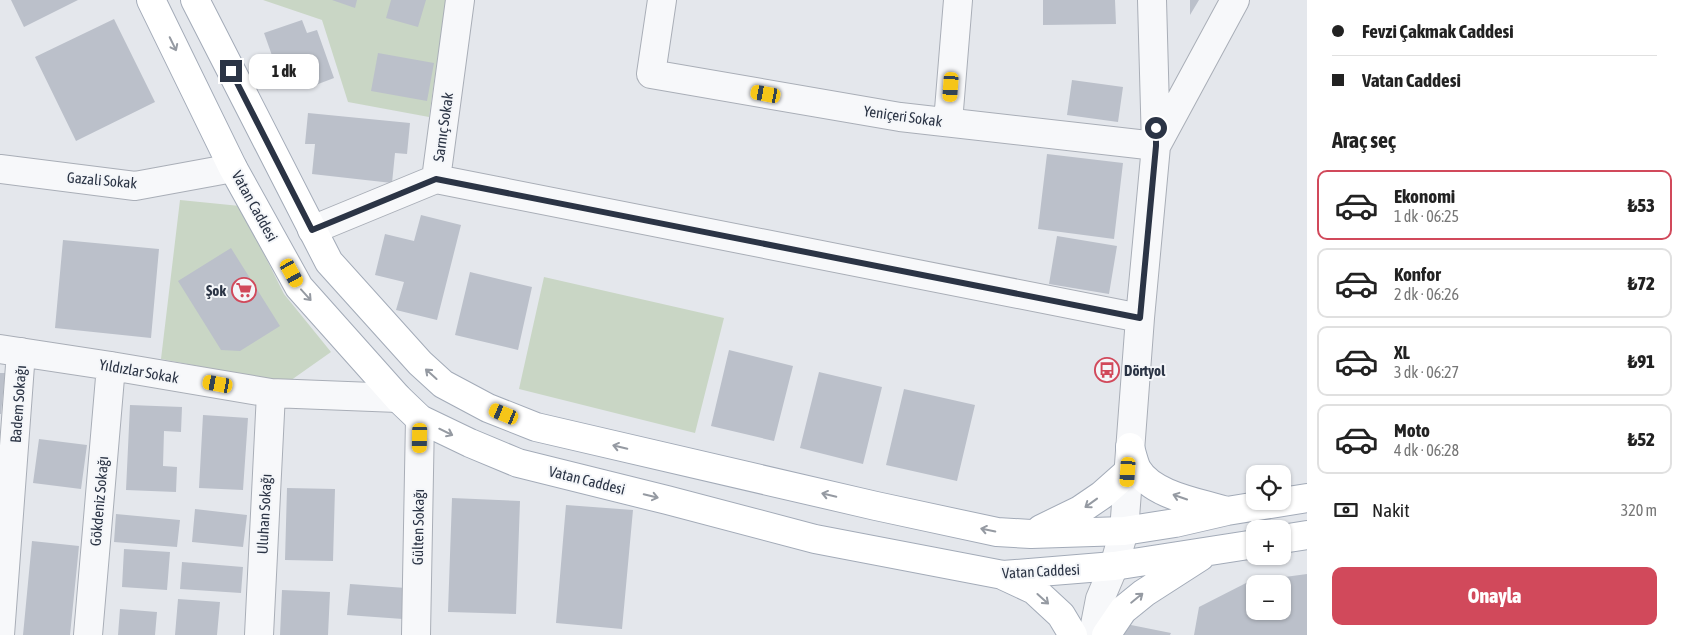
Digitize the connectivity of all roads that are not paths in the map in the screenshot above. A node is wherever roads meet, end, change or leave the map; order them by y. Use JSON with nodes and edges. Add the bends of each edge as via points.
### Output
{"nodes":[{"id":1,"x":151,"y":0,"type":"edge"},
{"id":2,"x":195,"y":0,"type":"edge"},
{"id":3,"x":460,"y":0,"type":"edge"},
{"id":4,"x":662,"y":0,"type":"edge"},
{"id":5,"x":958,"y":0,"type":"edge"},
{"id":6,"x":1152,"y":0,"type":"edge"},
{"id":7,"x":1234,"y":0,"type":"edge"},
{"id":8,"x":948,"y":122,"type":"junction"},
{"id":9,"x":1156,"y":146,"type":"junction"},
{"id":10,"x":233,"y":168,"type":"junction"},
{"id":11,"x":0,"y":169,"type":"edge"},
{"id":12,"x":436,"y":179,"type":"junction"},
{"id":13,"x":312,"y":230,"type":"junction"},
{"id":14,"x":1140,"y":318,"type":"junction"},
{"id":15,"x":11,"y":351,"type":"edge"},
{"id":16,"x":111,"y":366,"type":"junction"},
{"id":17,"x":271,"y":394,"type":"junction"},
{"id":18,"x":398,"y":398,"type":"junction"},
{"id":19,"x":420,"y":419,"type":"junction"},
{"id":20,"x":1130,"y":459,"type":"junction"},
{"id":21,"x":1307,"y":498,"type":"edge"},
{"id":22,"x":1227,"y":511,"type":"junction"},
{"id":23,"x":1124,"y":531,"type":"junction"},
{"id":24,"x":1031,"y":534,"type":"junction"},
{"id":25,"x":1307,"y":535,"type":"edge"},
{"id":26,"x":1291,"y":538,"type":"edge"},
{"id":27,"x":1246,"y":545,"type":"edge"},
{"id":28,"x":1210,"y":551,"type":"junction"},
{"id":29,"x":1114,"y":566,"type":"junction"},
{"id":30,"x":1003,"y":575,"type":"junction"},
{"id":31,"x":0,"y":635,"type":"edge"},
{"id":32,"x":88,"y":635,"type":"edge"},
{"id":33,"x":259,"y":635,"type":"edge"},
{"id":34,"x":416,"y":635,"type":"edge"},
{"id":35,"x":1073,"y":635,"type":"edge"},
{"id":36,"x":1093,"y":635,"type":"edge"},
{"id":37,"x":1106,"y":635,"type":"edge"}],
"edges":[{"from":1,"to":10,"type":"main road","name":"Vatan Caddesi","one_way":true},
{"from":2,"to":13,"type":"main road"},
{"from":3,"to":12,"type":"street","name":"Sarnıç Sokak"},
{"from":4,"to":8,"type":"street","name":"Yeniçeri Sokak","via":[[651,74],[900,117]]},
{"from":5,"to":8,"type":"street"},
{"from":6,"to":9,"type":"street"},
{"from":7,"to":9,"type":"street"},
{"from":8,"to":9,"type":"street","name":"Yeniçeri Sokak"},
{"from":9,"to":14,"type":"street"},
{"from":10,"to":11,"type":"street","name":"Gazali Sokak","via":[[135,186]]},
{"from":10,"to":18,"type":"main road","name":"Vatan Caddesi","one_way":true,"via":[[299,287]]},
{"from":12,"to":13,"type":"street","name":"Sarnıç Sokak"},
{"from":12,"to":14,"type":"street"},
{"from":24,"to":13,"type":"main road","one_way":true,"via":[[997,532],[856,502],[536,427],[488,408],[443,384],[420,364],[329,262]]},
{"from":14,"to":20,"type":"street"},
{"from":15,"to":16,"type":"street","name":"Yıldızlar Sokak"},
{"from":15,"to":31,"type":"street","name":"Badem Sokağı"},
{"from":16,"to":17,"type":"street","name":"Yıldızlar Sokak"},
{"from":16,"to":32,"type":"street","name":"Gökdeniz Sokağı"},
{"from":17,"to":18,"type":"street","name":"Yıldızlar Sokak"},
{"from":17,"to":33,"type":"street","name":"Uluhan Sokağı"},
{"from":18,"to":19,"type":"main road","name":"Vatan Caddesi"},
{"from":19,"to":30,"type":"main road","name":"Vatan Caddesi","one_way":true,"via":[[518,463],[815,539]]},
{"from":19,"to":34,"type":"street","name":"Gülten Sokağı"},
{"from":22,"to":20,"type":"main road","one_way":true,"via":[[1166,492],[1146,480]]},
{"from":20,"to":23,"type":"street"},
{"from":20,"to":24,"type":"main road","one_way":true,"via":[[1102,495],[1080,510]]},
{"from":21,"to":22,"type":"main road"},
{"from":22,"to":23,"type":"main road"},
{"from":23,"to":24,"type":"main road"},
{"from":23,"to":29,"type":"street"},
{"from":25,"to":26,"type":"main road"},
{"from":27,"to":28,"type":"main road","name":"Vatan Caddesi"},
{"from":28,"to":29,"type":"main road","name":"Vatan Caddesi"},
{"from":37,"to":28,"type":"main road","one_way":true,"via":[[1123,610],[1144,593]]},
{"from":29,"to":30,"type":"main road","name":"Vatan Caddesi"},
{"from":29,"to":36,"type":"street","via":[[1100,599]]},
{"from":30,"to":35,"type":"main road","one_way":true,"via":[[1034,590],[1061,615]]}]}
